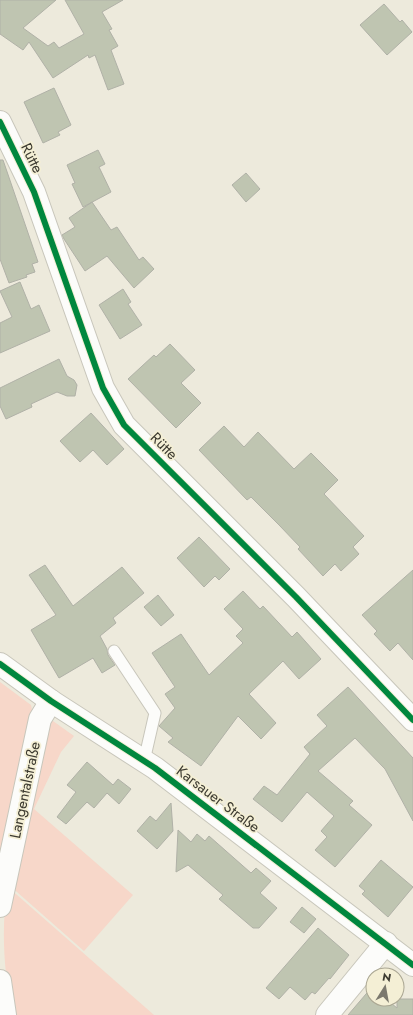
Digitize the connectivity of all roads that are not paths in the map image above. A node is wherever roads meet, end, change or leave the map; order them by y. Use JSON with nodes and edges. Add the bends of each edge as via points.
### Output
{"nodes":[{"id":1,"x":0,"y":122,"type":"edge"},
{"id":2,"x":114,"y":651,"type":"dead end"},
{"id":3,"x":0,"y":664,"type":"edge"},
{"id":4,"x":51,"y":701,"type":"junction"},
{"id":5,"x":413,"y":720,"type":"edge"},
{"id":6,"x":144,"y":761,"type":"junction"},
{"id":7,"x":0,"y":906,"type":"edge"},
{"id":8,"x":386,"y":943,"type":"junction"},
{"id":9,"x":413,"y":965,"type":"edge"},
{"id":10,"x":0,"y":981,"type":"edge"},
{"id":11,"x":5,"y":1015,"type":"edge"},
{"id":12,"x":327,"y":1015,"type":"edge"}],
"edges":[{"from":1,"to":5,"type":"street","name":"Rütte","via":[[34,192],[103,388],[124,425],[296,597]]},
{"from":2,"to":6,"type":"lane","via":[[155,713]]},
{"from":3,"to":4,"type":"street","name":"Karsauer Straße"},
{"from":4,"to":6,"type":"street","name":"Karsauer Straße"},
{"from":4,"to":7,"type":"street","name":"Langentalstraße","via":[[40,718]]},
{"from":6,"to":8,"type":"street","name":"Karsauer Straße"},
{"from":8,"to":9,"type":"street","name":"Karsauer Straße"},
{"from":8,"to":12,"type":"street"},
{"from":10,"to":11,"type":"street"}]}
